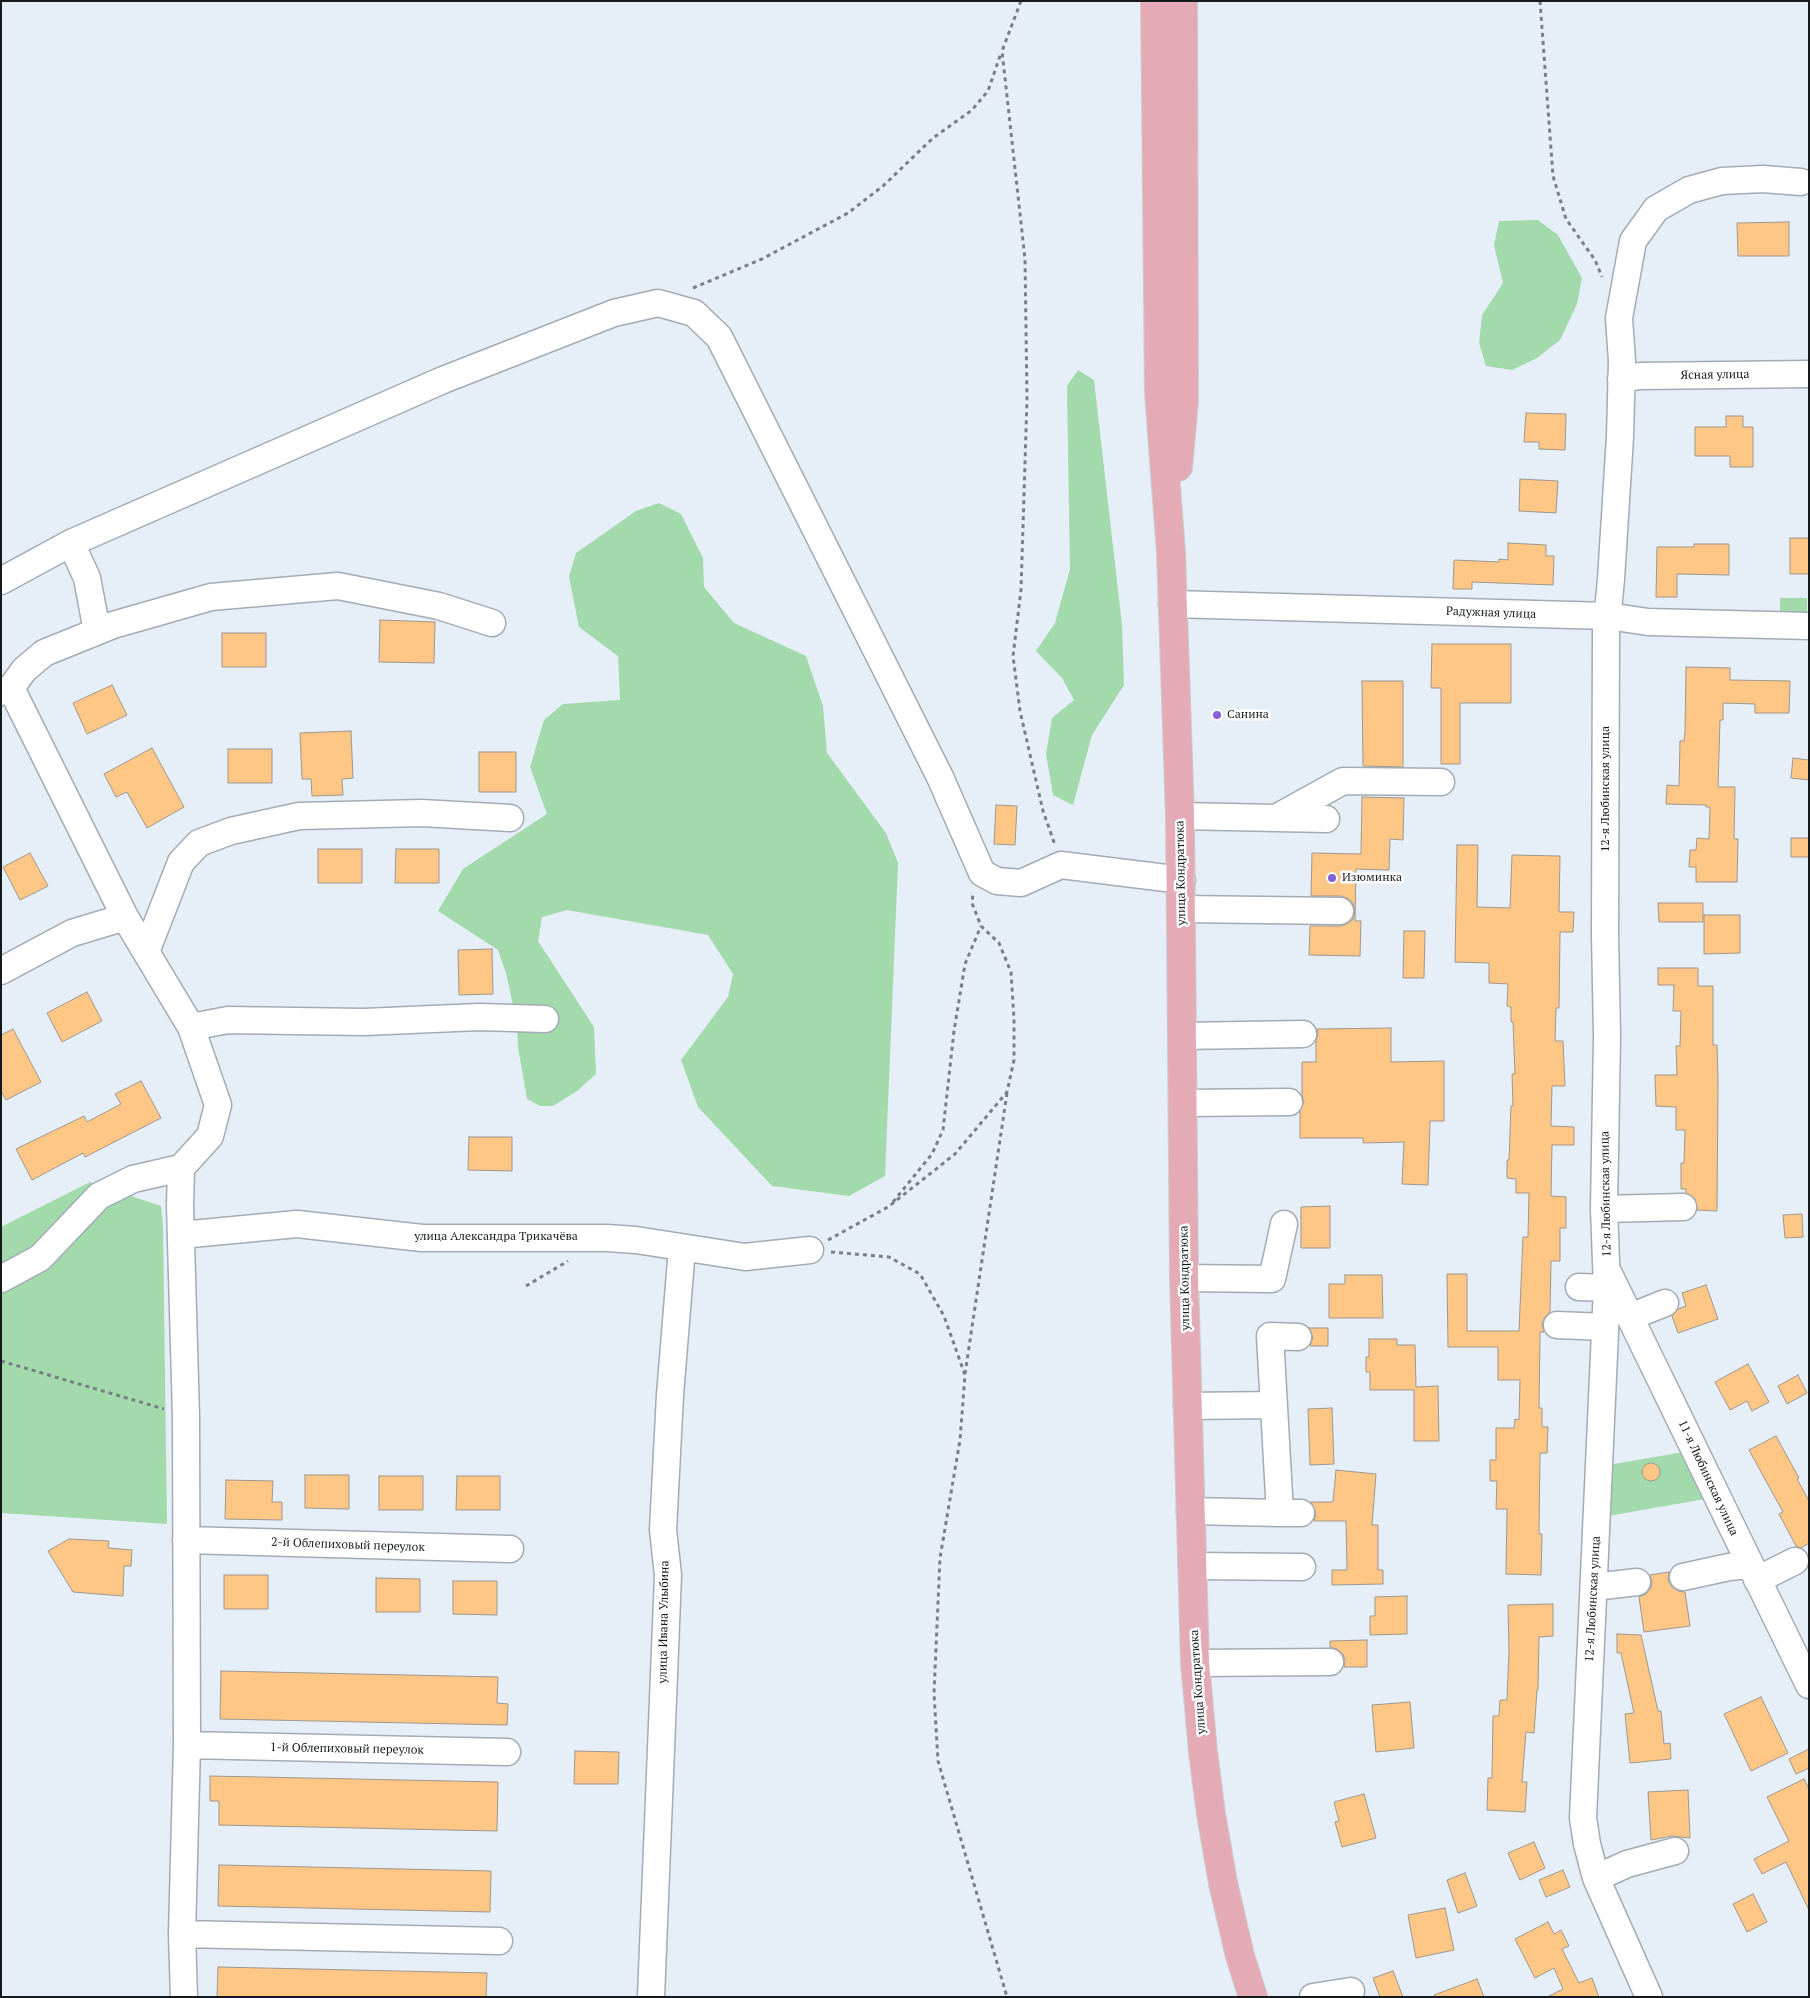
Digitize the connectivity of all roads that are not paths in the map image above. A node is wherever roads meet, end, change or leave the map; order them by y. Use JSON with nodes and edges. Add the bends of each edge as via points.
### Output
{"nodes":[{"id":1,"x":1155,"y":1,"type":"edge"},
{"id":2,"x":1183,"y":1,"type":"edge"},
{"id":3,"x":1801,"y":182,"type":"dead end"},
{"id":4,"x":1809,"y":374,"type":"edge"},
{"id":5,"x":1621,"y":379,"type":"junction"},
{"id":6,"x":71,"y":543,"type":"junction"},
{"id":7,"x":1171,"y":553,"type":"junction"},
{"id":8,"x":1,"y":581,"type":"edge"},
{"id":9,"x":1172,"y":604,"type":"junction"},
{"id":10,"x":1608,"y":616,"type":"junction"},
{"id":11,"x":492,"y":623,"type":"dead end"},
{"id":12,"x":1809,"y":626,"type":"edge"},
{"id":13,"x":97,"y":631,"type":"junction"},
{"id":14,"x":6,"y":690,"type":"edge"},
{"id":15,"x":1441,"y":782,"type":"dead end"},
{"id":16,"x":1180,"y":816,"type":"junction"},
{"id":17,"x":510,"y":818,"type":"dead end"},
{"id":18,"x":1276,"y":818,"type":"junction"},
{"id":19,"x":1326,"y":819,"type":"dead end"},
{"id":20,"x":1182,"y":880,"type":"junction"},
{"id":21,"x":1182,"y":908,"type":"junction"},
{"id":22,"x":1340,"y":911,"type":"dead end"},
{"id":23,"x":125,"y":917,"type":"junction"},
{"id":24,"x":146,"y":952,"type":"junction"},
{"id":25,"x":1,"y":970,"type":"edge"},
{"id":26,"x":545,"y":1019,"type":"dead end"},
{"id":27,"x":191,"y":1027,"type":"junction"},
{"id":28,"x":1303,"y":1034,"type":"dead end"},
{"id":29,"x":1183,"y":1036,"type":"junction"},
{"id":30,"x":1289,"y":1102,"type":"dead end"},
{"id":31,"x":1183,"y":1103,"type":"junction"},
{"id":32,"x":181,"y":1168,"type":"junction"},
{"id":33,"x":1683,"y":1207,"type":"dead end"},
{"id":34,"x":1604,"y":1208,"type":"junction"},
{"id":35,"x":1284,"y":1224,"type":"dead end"},
{"id":36,"x":182,"y":1235,"type":"junction"},
{"id":37,"x":682,"y":1248,"type":"junction"},
{"id":38,"x":810,"y":1250,"type":"road end"},
{"id":39,"x":1184,"y":1278,"type":"junction"},
{"id":40,"x":1,"y":1279,"type":"edge"},
{"id":41,"x":1607,"y":1280,"type":"junction"},
{"id":42,"x":1579,"y":1287,"type":"dead end"},
{"id":43,"x":1665,"y":1303,"type":"dead end"},
{"id":44,"x":1630,"y":1317,"type":"junction"},
{"id":45,"x":1557,"y":1325,"type":"dead end"},
{"id":46,"x":1605,"y":1327,"type":"junction"},
{"id":47,"x":1298,"y":1337,"type":"dead end"},
{"id":48,"x":1274,"y":1405,"type":"junction"},
{"id":49,"x":1187,"y":1406,"type":"junction"},
{"id":50,"x":1190,"y":1511,"type":"junction"},
{"id":51,"x":186,"y":1540,"type":"junction"},
{"id":52,"x":510,"y":1549,"type":"dead end"},
{"id":53,"x":1795,"y":1561,"type":"dead end"},
{"id":54,"x":1192,"y":1566,"type":"junction"},
{"id":55,"x":1302,"y":1567,"type":"dead end"},
{"id":56,"x":1754,"y":1573,"type":"junction"},
{"id":57,"x":1683,"y":1577,"type":"dead end"},
{"id":58,"x":1637,"y":1582,"type":"dead end"},
{"id":59,"x":1594,"y":1587,"type":"junction"},
{"id":60,"x":1330,"y":1662,"type":"dead end"},
{"id":61,"x":1195,"y":1663,"type":"junction"},
{"id":62,"x":1809,"y":1685,"type":"edge"},
{"id":63,"x":186,"y":1745,"type":"junction"},
{"id":64,"x":507,"y":1752,"type":"dead end"},
{"id":65,"x":1675,"y":1850,"type":"dead end"},
{"id":66,"x":1596,"y":1878,"type":"junction"},
{"id":67,"x":182,"y":1934,"type":"junction"},
{"id":68,"x":499,"y":1941,"type":"dead end"},
{"id":69,"x":1351,"y":1991,"type":"dead end"},
{"id":70,"x":184,"y":1997,"type":"edge"},
{"id":71,"x":651,"y":1997,"type":"edge"},
{"id":72,"x":1253,"y":1997,"type":"edge"},
{"id":73,"x":1313,"y":1997,"type":"edge"},
{"id":74,"x":1649,"y":1997,"type":"edge"}],
"edges":[{"from":1,"to":7,"type":"main road","via":[[1159,393]]},
{"from":2,"to":7,"type":"main road","via":[[1184,401]]},
{"from":3,"to":5,"type":"street","name":"12-я Любинская улица","via":[[1722,180],[1689,190],[1656,209],[1633,241],[1619,318]]},
{"from":4,"to":5,"type":"street","name":"Ясная улица"},
{"from":5,"to":10,"type":"street","name":"12-я Любинская улица"},
{"from":6,"to":8,"type":"street"},
{"from":6,"to":13,"type":"street","via":[[87,578]]},
{"from":6,"to":20,"type":"street","via":[[443,380],[614,313],[658,303],[694,313],[718,337],[940,777],[982,873],[997,881],[1021,883],[1062,865]]},
{"from":7,"to":9,"type":"main road","name":"улица Кондратюка"},
{"from":9,"to":10,"type":"street","name":"Радужная улица"},
{"from":9,"to":16,"type":"main road","name":"улица Кондратюка"},
{"from":10,"to":12,"type":"street","name":"Радужная улица","via":[[1648,622]]},
{"from":10,"to":34,"type":"street","name":"12-я Любинская улица"},
{"from":11,"to":13,"type":"street","via":[[439,606],[338,586],[211,597]]},
{"from":13,"to":14,"type":"street","via":[[44,653]]},
{"from":14,"to":23,"type":"street"},
{"from":15,"to":18,"type":"street","via":[[1343,781]]},
{"from":16,"to":18,"type":"street"},
{"from":16,"to":20,"type":"main road","name":"улица Кондратюка"},
{"from":17,"to":24,"type":"street","via":[[422,813],[299,816],[232,831],[199,843],[181,862]]},
{"from":18,"to":19,"type":"street"},
{"from":20,"to":21,"type":"main road","name":"улица Кондратюка"},
{"from":21,"to":22,"type":"street"},
{"from":21,"to":29,"type":"main road","name":"улица Кондратюка"},
{"from":23,"to":24,"type":"street"},
{"from":23,"to":25,"type":"street","via":[[72,933]]},
{"from":24,"to":27,"type":"street"},
{"from":26,"to":27,"type":"street","via":[[228,1020]]},
{"from":27,"to":32,"type":"street","via":[[218,1106],[210,1136]]},
{"from":28,"to":29,"type":"street"},
{"from":29,"to":31,"type":"main road","name":"улица Кондратюка"},
{"from":30,"to":31,"type":"street"},
{"from":31,"to":39,"type":"main road","name":"улица Кондратюка"},
{"from":32,"to":36,"type":"street"},
{"from":32,"to":40,"type":"street","via":[[133,1178],[99,1196],[40,1258]]},
{"from":33,"to":34,"type":"street"},
{"from":34,"to":41,"type":"street","name":"12-я Любинская улица"},
{"from":35,"to":39,"type":"street","via":[[1272,1279]]},
{"from":36,"to":37,"type":"street","name":"улица Александра Трикачёва","via":[[298,1224],[422,1238],[607,1238]]},
{"from":36,"to":51,"type":"street"},
{"from":37,"to":38,"type":"street","name":"улица Александра Трикачёва","via":[[745,1257]]},
{"from":37,"to":71,"type":"street","name":"улица Ивана Улыбина","via":[[663,1530],[668,1575]]},
{"from":39,"to":49,"type":"main road","name":"улица Кондратюка"},
{"from":41,"to":42,"type":"street"},
{"from":41,"to":44,"type":"street","name":"11-я Любинская улица"},
{"from":41,"to":46,"type":"street","name":"12-я Любинская улица"},
{"from":43,"to":44,"type":"street"},
{"from":44,"to":56,"type":"street","name":"11-я Любинская улица"},
{"from":45,"to":46,"type":"street"},
{"from":46,"to":59,"type":"street","name":"12-я Любинская улица"},
{"from":47,"to":48,"type":"street","via":[[1270,1336]]},
{"from":48,"to":49,"type":"street"},
{"from":48,"to":50,"type":"street","via":[[1290,1513]]},
{"from":49,"to":50,"type":"main road","name":"улица Кондратюка"},
{"from":50,"to":54,"type":"main road","name":"улица Кондратюка"},
{"from":51,"to":52,"type":"street","name":"2-й Облепиховый переулок"},
{"from":51,"to":63,"type":"street"},
{"from":53,"to":56,"type":"street"},
{"from":54,"to":55,"type":"street"},
{"from":54,"to":61,"type":"main road","name":"улица Кондратюка"},
{"from":56,"to":57,"type":"street","via":[[1729,1567]]},
{"from":56,"to":62,"type":"street","name":"11-я Любинская улица"},
{"from":58,"to":59,"type":"street"},
{"from":59,"to":66,"type":"street","name":"12-я Любинская улица","via":[[1582,1818]]},
{"from":60,"to":61,"type":"street"},
{"from":61,"to":72,"type":"main road","name":"улица Кондратюка","via":[[1212,1822],[1240,1956]]},
{"from":63,"to":64,"type":"street","name":"1-й Облепиховый переулок"},
{"from":63,"to":67,"type":"street"},
{"from":65,"to":66,"type":"street","via":[[1627,1864]]},
{"from":66,"to":74,"type":"street","name":"12-я Любинская улица"},
{"from":67,"to":68,"type":"street"},
{"from":67,"to":70,"type":"street"},
{"from":69,"to":73,"type":"street"}]}
